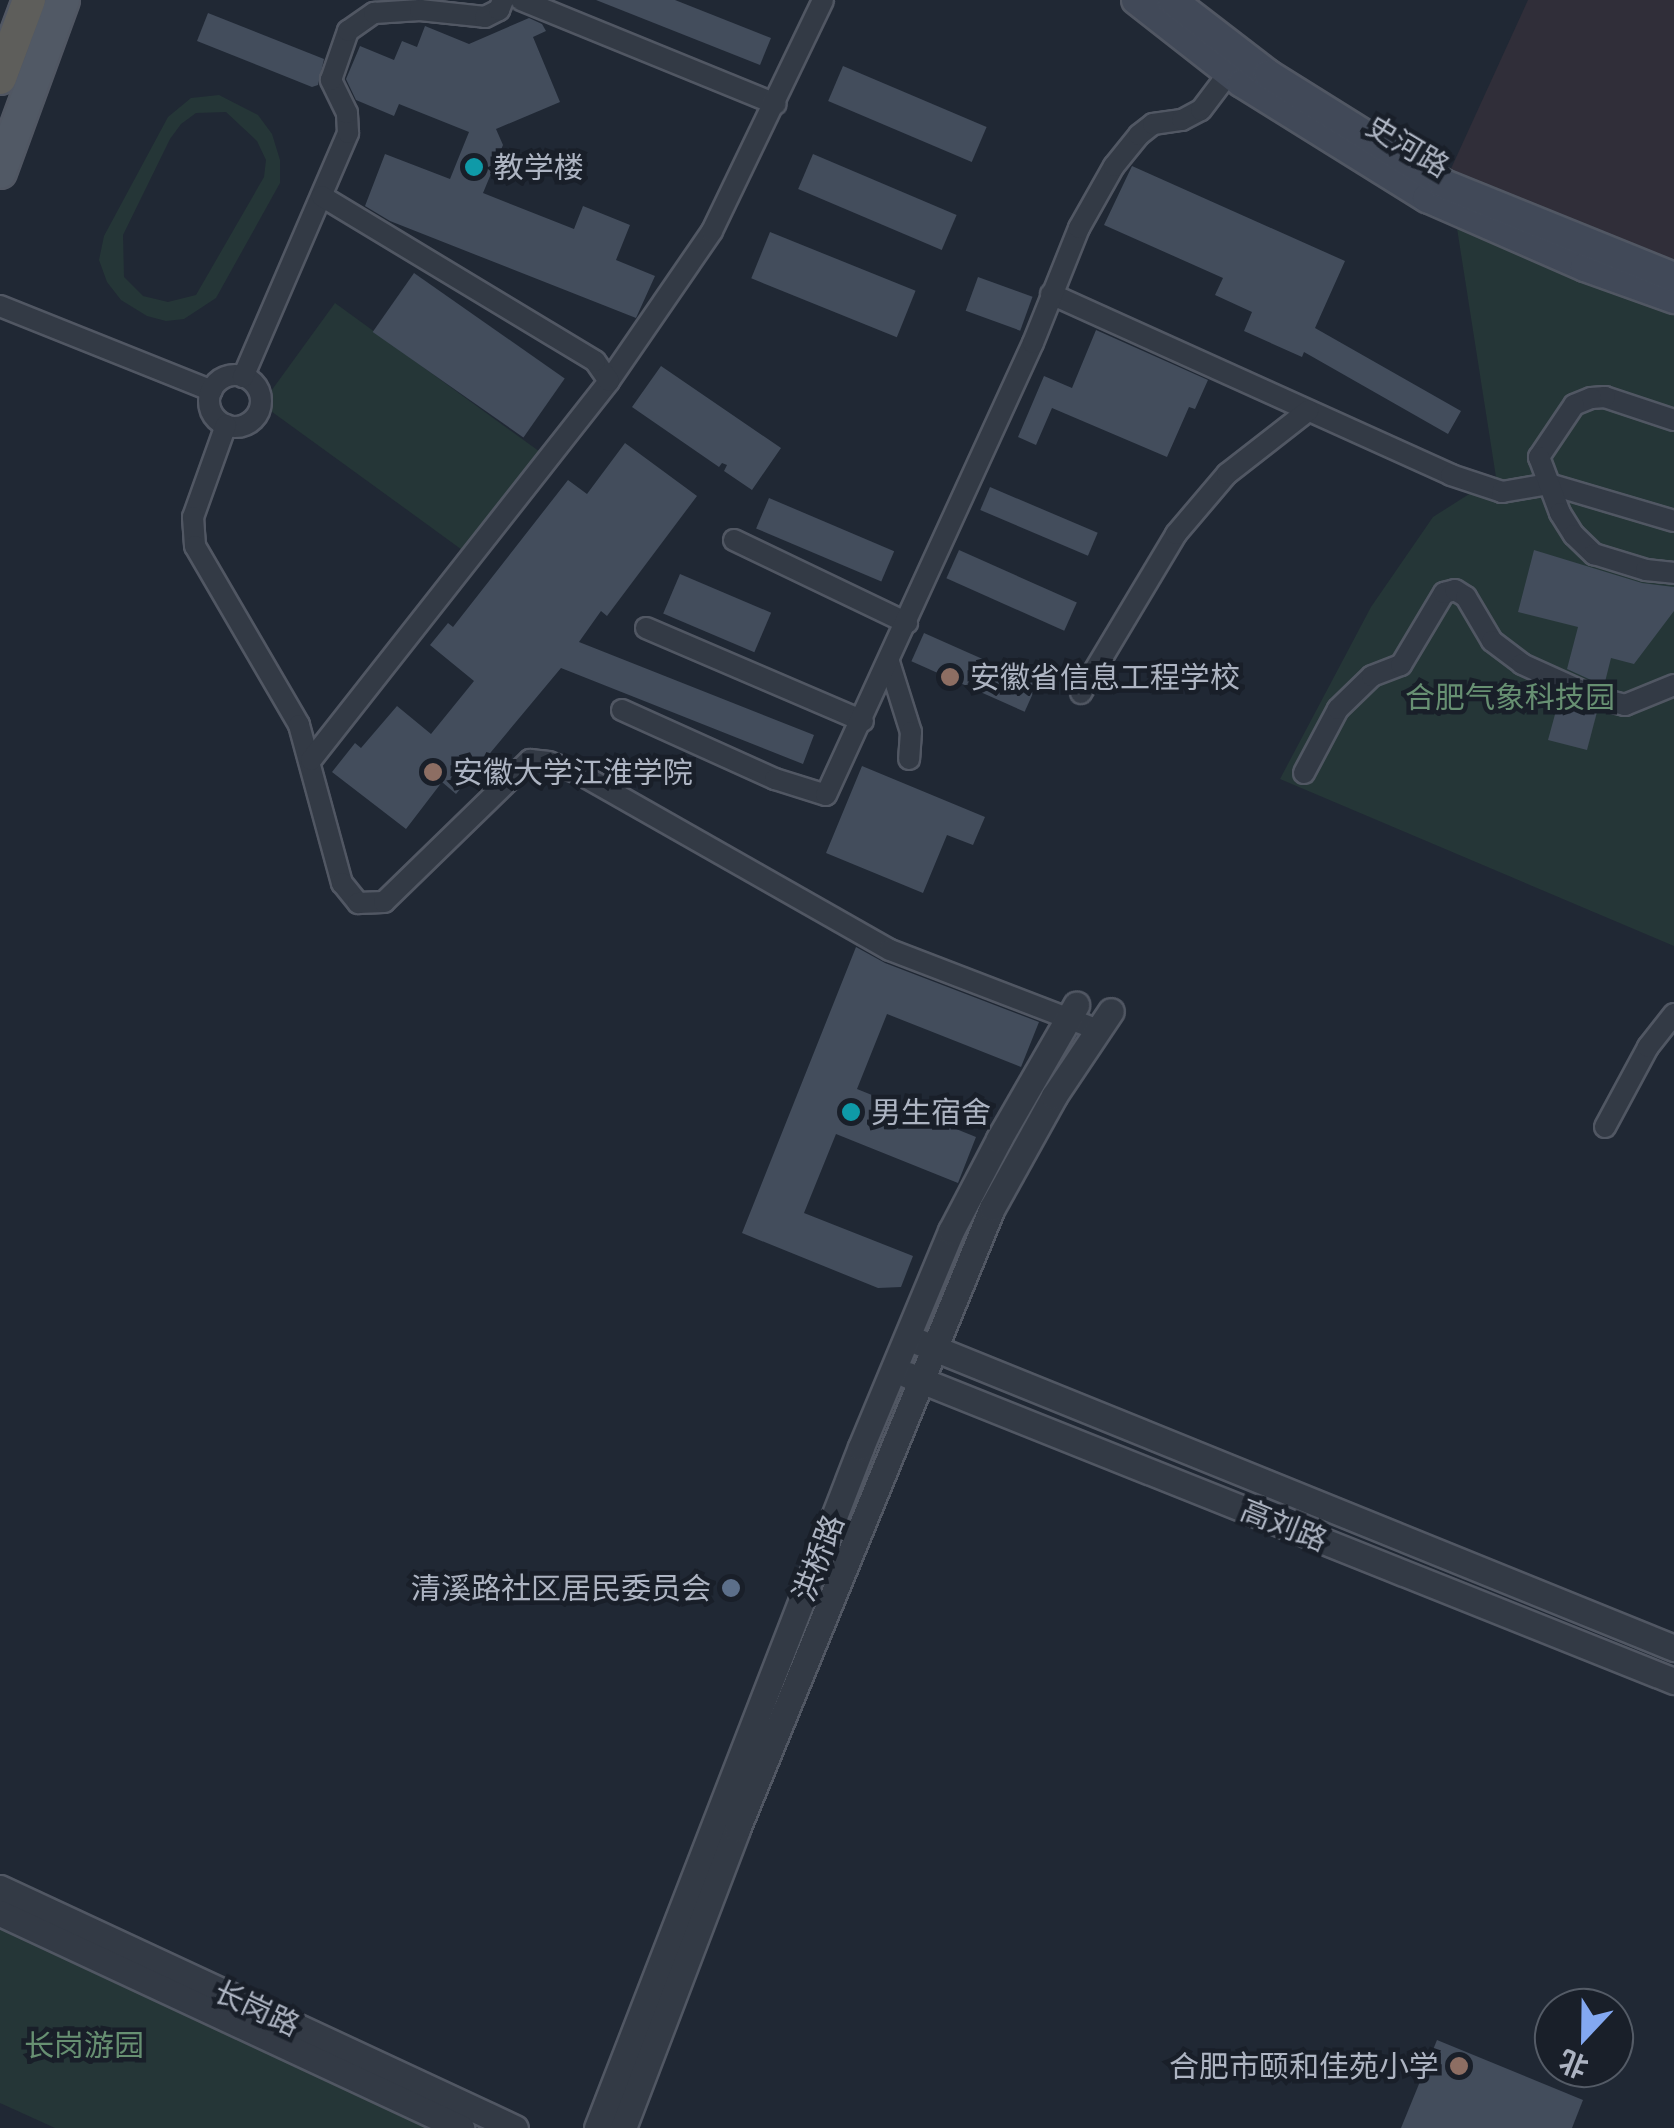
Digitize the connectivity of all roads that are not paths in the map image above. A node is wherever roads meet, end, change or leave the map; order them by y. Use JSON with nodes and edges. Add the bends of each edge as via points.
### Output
{"nodes":[{"id":1,"x":29,"y":0,"type":"edge"},
{"id":2,"x":63,"y":0,"type":"edge"},
{"id":3,"x":503,"y":0,"type":"edge"},
{"id":4,"x":521,"y":0,"type":"edge"},
{"id":5,"x":823,"y":0,"type":"edge"},
{"id":6,"x":1136,"y":0,"type":"edge"},
{"id":7,"x":1172,"y":0,"type":"edge"},
{"id":8,"x":1229,"y":73,"type":"junction"},
{"id":9,"x":0,"y":78,"type":"edge"},
{"id":10,"x":776,"y":104,"type":"junction"},
{"id":11,"x":0,"y":172,"type":"edge"},
{"id":12,"x":322,"y":196,"type":"junction"},
{"id":13,"x":1674,"y":277,"type":"edge"},
{"id":14,"x":1051,"y":294,"type":"junction"},
{"id":15,"x":1674,"y":299,"type":"edge"},
{"id":16,"x":0,"y":306,"type":"edge"},
{"id":17,"x":244,"y":377,"type":"junction"},
{"id":18,"x":609,"y":381,"type":"junction"},
{"id":19,"x":212,"y":391,"type":"junction"},
{"id":20,"x":1308,"y":410,"type":"junction"},
{"id":21,"x":1674,"y":420,"type":"edge"},
{"id":22,"x":226,"y":425,"type":"junction"},
{"id":23,"x":1548,"y":484,"type":"junction"},
{"id":24,"x":1674,"y":521,"type":"edge"},
{"id":25,"x":734,"y":540,"type":"dead end"},
{"id":26,"x":1674,"y":573,"type":"edge"},
{"id":27,"x":908,"y":622,"type":"junction"},
{"id":28,"x":646,"y":628,"type":"dead end"},
{"id":29,"x":889,"y":662,"type":"junction"},
{"id":30,"x":1674,"y":685,"type":"edge"},
{"id":31,"x":1081,"y":693,"type":"dead end"},
{"id":32,"x":622,"y":710,"type":"dead end"},
{"id":33,"x":863,"y":721,"type":"junction"},
{"id":34,"x":909,"y":759,"type":"dead end"},
{"id":35,"x":311,"y":760,"type":"junction"},
{"id":36,"x":1304,"y":774,"type":"dead end"},
{"id":37,"x":1072,"y":1012,"type":"junction"},
{"id":38,"x":1674,"y":1014,"type":"edge"},
{"id":39,"x":1104,"y":1020,"type":"joint"},
{"id":40,"x":1605,"y":1126,"type":"dead end"},
{"id":41,"x":907,"y":1337,"type":"junction"},
{"id":42,"x":934,"y":1348,"type":"junction"},
{"id":43,"x":894,"y":1369,"type":"junction"},
{"id":44,"x":920,"y":1380,"type":"junction"},
{"id":45,"x":1674,"y":1648,"type":"edge"},
{"id":46,"x":1674,"y":1681,"type":"edge"},
{"id":47,"x":0,"y":1888,"type":"edge"},
{"id":48,"x":0,"y":1912,"type":"edge"},
{"id":49,"x":461,"y":2128,"type":"edge"},
{"id":50,"x":515,"y":2128,"type":"edge"},
{"id":51,"x":597,"y":2128,"type":"edge"},
{"id":52,"x":623,"y":2128,"type":"edge"}],
"edges":[{"from":1,"to":9,"type":"highway"},
{"from":2,"to":11,"type":"main road"},
{"from":3,"to":12,"type":"street","via":[[485,17],[374,13],[348,31],[330,80],[347,112],[348,133]]},
{"from":4,"to":10,"type":"street"},
{"from":5,"to":10,"type":"street"},
{"from":6,"to":8,"type":"main road","name":"史河路"},
{"from":7,"to":13,"type":"main road","name":"史河路","via":[[1268,74],[1444,184]]},
{"from":8,"to":14,"type":"street","via":[[1200,110],[1138,135],[1078,228]]},
{"from":8,"to":15,"type":"main road","name":"史河路","via":[[1427,198]]},
{"from":10,"to":18,"type":"street","via":[[712,232]]},
{"from":12,"to":17,"type":"street"},
{"from":12,"to":18,"type":"street","via":[[595,360]]},
{"from":14,"to":20,"type":"street"},
{"from":14,"to":27,"type":"street"},
{"from":16,"to":19,"type":"street"},
{"from":17,"to":19,"type":"street","via":[[226,377]]},
{"from":17,"to":22,"type":"street","via":[[261,394],[260,411],[248,424]]},
{"from":18,"to":35,"type":"street"},
{"from":19,"to":22,"type":"street","via":[[212,412]]},
{"from":20,"to":23,"type":"street","via":[[1450,476],[1502,492]]},
{"from":20,"to":31,"type":"street","via":[[1227,474],[1176,534]]},
{"from":21,"to":23,"type":"street","via":[[1605,397],[1574,406],[1539,457]]},
{"from":22,"to":35,"type":"street","via":[[193,517],[196,546],[281,687]]},
{"from":23,"to":24,"type":"street"},
{"from":23,"to":26,"type":"street","via":[[1574,535],[1594,554]]},
{"from":25,"to":27,"type":"street"},
{"from":27,"to":29,"type":"street"},
{"from":28,"to":33,"type":"street"},
{"from":29,"to":33,"type":"street"},
{"from":29,"to":34,"type":"street","via":[[912,732]]},
{"from":30,"to":36,"type":"street","via":[[1624,705],[1597,698],[1522,664],[1492,641],[1455,590],[1444,593],[1401,665],[1372,676],[1338,708]]},
{"from":32,"to":33,"type":"street","via":[[826,795]]},
{"from":35,"to":37,"type":"street","via":[[342,884],[358,903],[384,902],[530,760],[549,762],[890,950]]},
{"from":37,"to":39,"type":"street"},
{"from":37,"to":41,"type":"street","name":"洪桥路","via":[[983,1170]]},
{"from":38,"to":40,"type":"street"},
{"from":39,"to":42,"type":"street","name":"洪桥路","via":[[992,1208]]},
{"from":41,"to":42,"type":"street","name":"高刘路"},
{"from":41,"to":43,"type":"street","name":"洪桥路"},
{"from":42,"to":44,"type":"street","name":"洪桥路"},
{"from":42,"to":45,"type":"street","name":"高刘路"},
{"from":43,"to":44,"type":"street","name":"高刘路"},
{"from":43,"to":51,"type":"street","name":"洪桥路"},
{"from":44,"to":46,"type":"street","name":"高刘路"},
{"from":44,"to":52,"type":"street","name":"洪桥路"},
{"from":47,"to":50,"type":"street","name":"长岗路"},
{"from":48,"to":49,"type":"street","name":"长岗路"}]}
